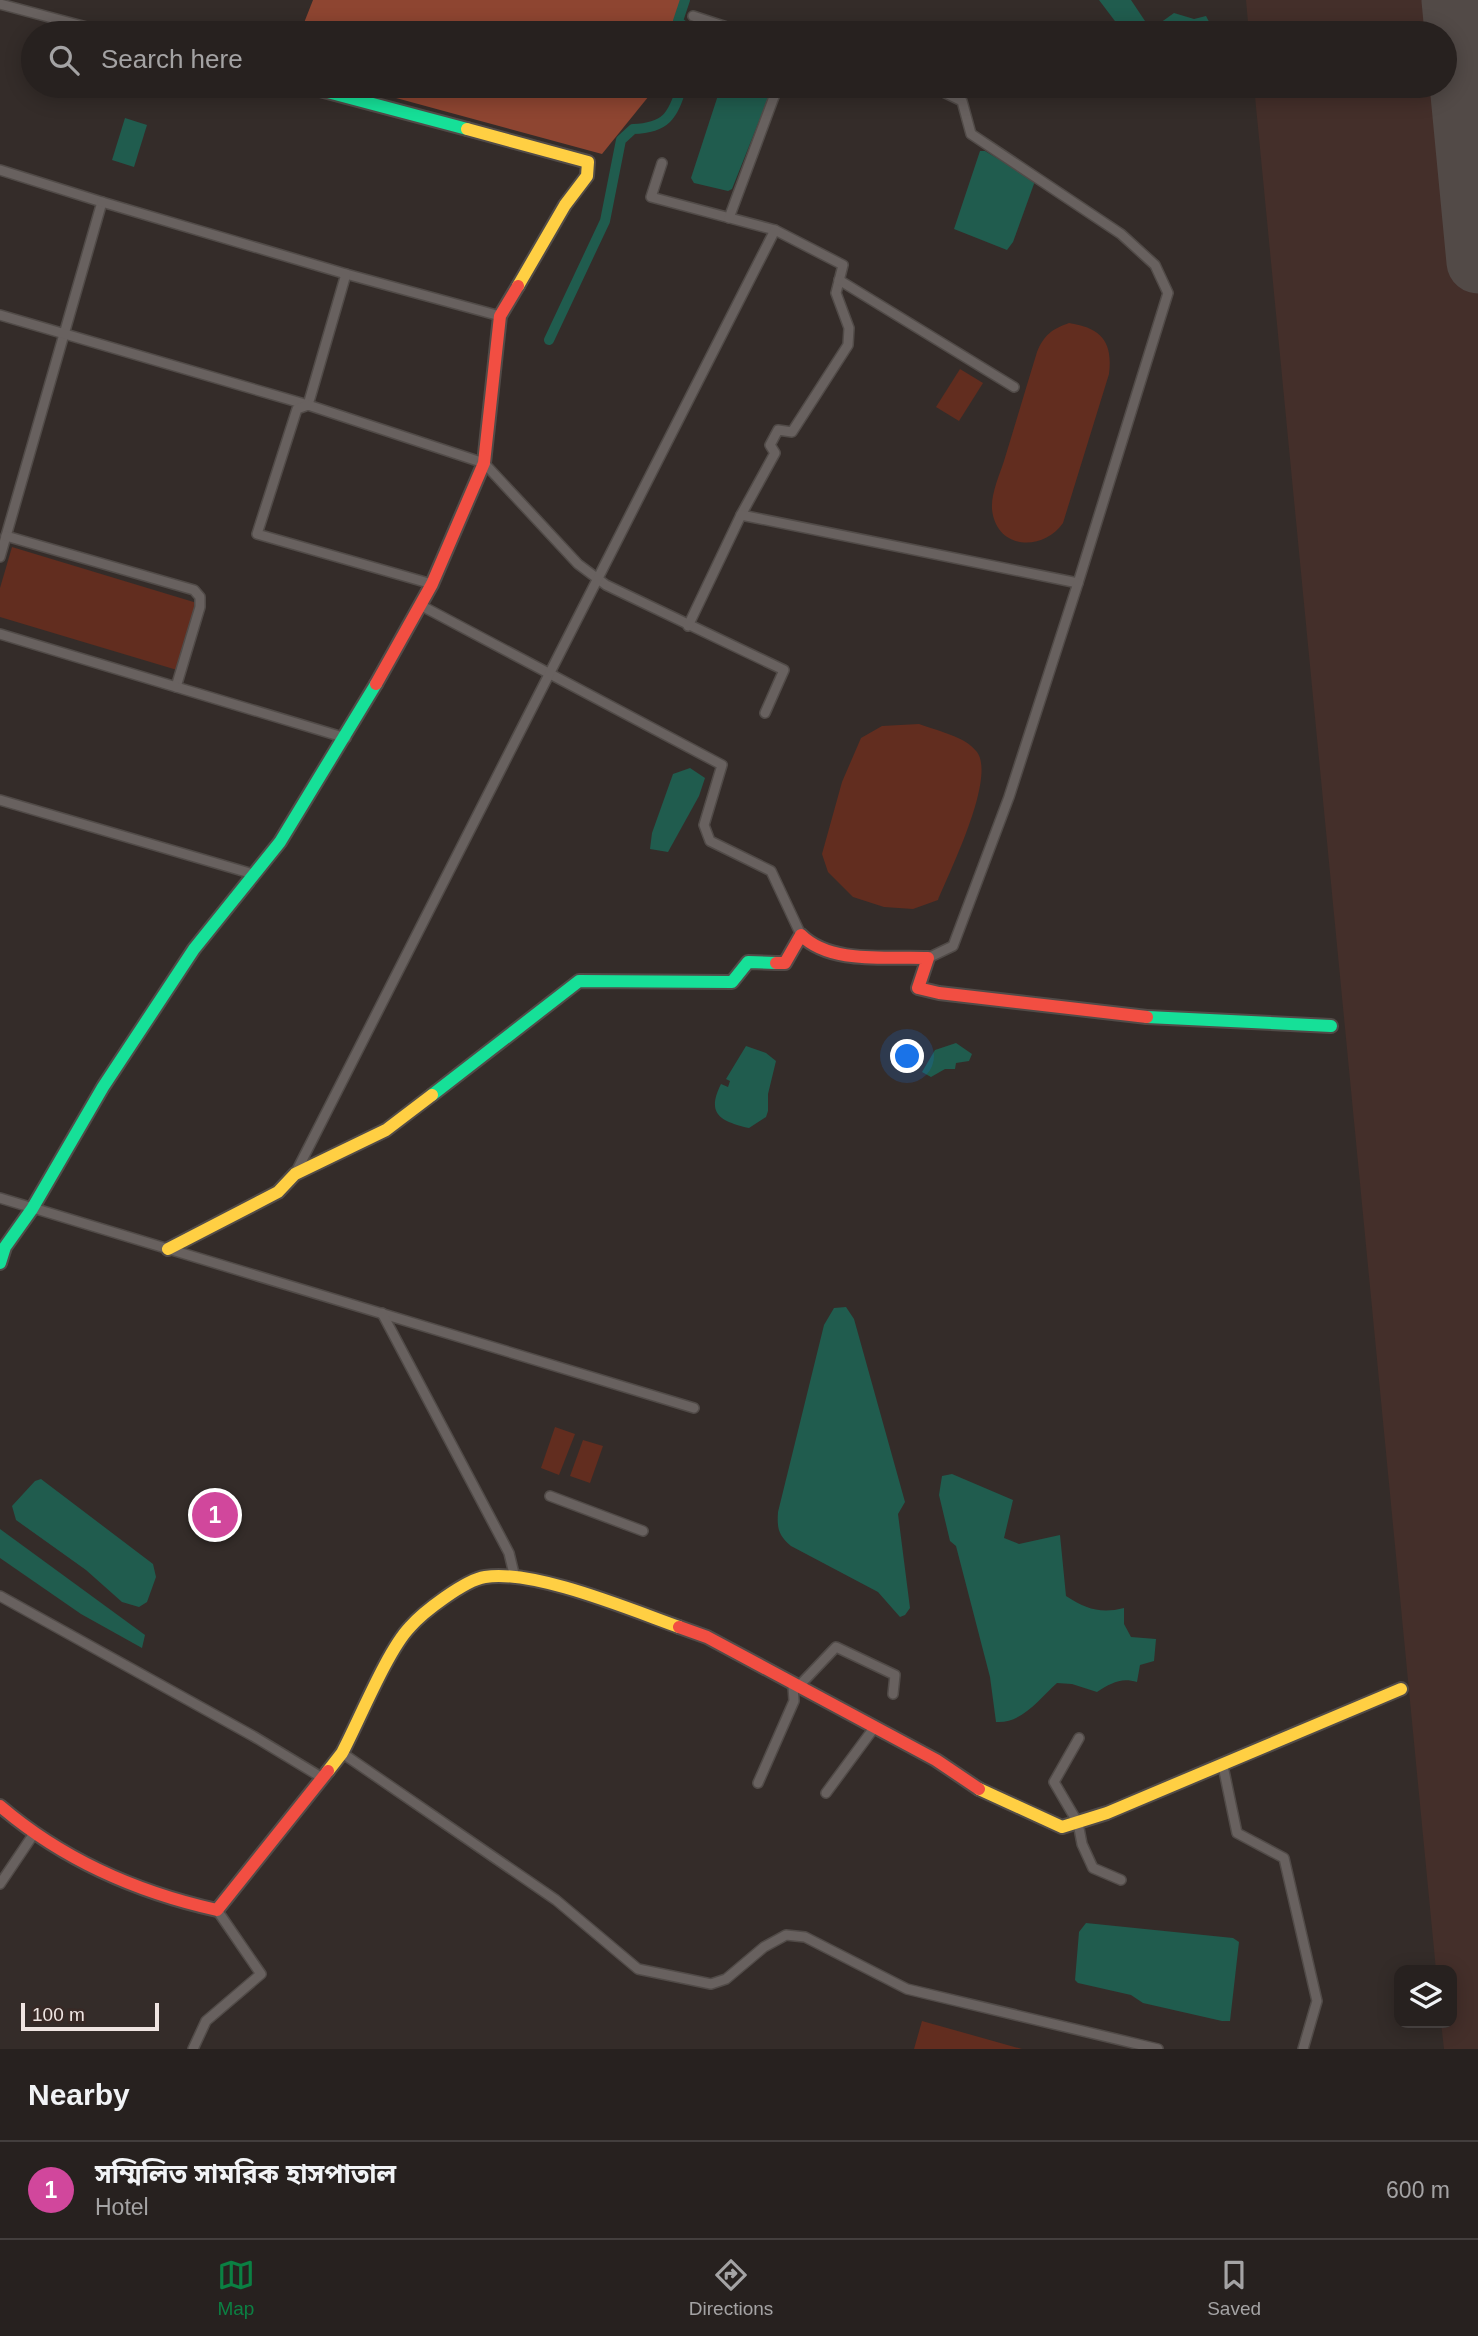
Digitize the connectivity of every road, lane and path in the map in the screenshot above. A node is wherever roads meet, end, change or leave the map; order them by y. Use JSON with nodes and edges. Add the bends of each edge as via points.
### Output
{"nodes":[{"id":1,"x":0,"y":4,"type":"edge"},
{"id":2,"x":693,"y":16,"type":"dead end"},
{"id":3,"x":64,"y":21,"type":"edge"},
{"id":4,"x":708,"y":21,"type":"edge"},
{"id":5,"x":350,"y":98,"type":"edge"},
{"id":6,"x":774,"y":98,"type":"edge"},
{"id":7,"x":956,"y":98,"type":"edge"},
{"id":8,"x":662,"y":163,"type":"dead end"},
{"id":9,"x":0,"y":170,"type":"edge"},
{"id":10,"x":102,"y":202,"type":"junction"},
{"id":11,"x":729,"y":218,"type":"junction"},
{"id":12,"x":775,"y":230,"type":"junction"},
{"id":13,"x":346,"y":274,"type":"junction"},
{"id":14,"x":839,"y":280,"type":"junction"},
{"id":15,"x":0,"y":315,"type":"edge"},
{"id":16,"x":500,"y":316,"type":"junction"},
{"id":17,"x":64,"y":334,"type":"junction"},
{"id":18,"x":1014,"y":387,"type":"dead end"},
{"id":19,"x":308,"y":405,"type":"junction"},
{"id":20,"x":484,"y":463,"type":"junction"},
{"id":21,"x":741,"y":515,"type":"junction"},
{"id":22,"x":6,"y":536,"type":"junction"},
{"id":23,"x":0,"y":557,"type":"edge"},
{"id":24,"x":1078,"y":583,"type":"junction"},
{"id":25,"x":432,"y":584,"type":"junction"},
{"id":26,"x":420,"y":605,"type":"junction"},
{"id":27,"x":688,"y":626,"type":"junction"},
{"id":28,"x":0,"y":634,"type":"edge"},
{"id":29,"x":550,"y":673,"type":"junction"},
{"id":30,"x":176,"y":687,"type":"junction"},
{"id":31,"x":765,"y":713,"type":"dead end"},
{"id":32,"x":346,"y":738,"type":"junction"},
{"id":33,"x":0,"y":800,"type":"edge"},
{"id":34,"x":253,"y":874,"type":"junction"},
{"id":35,"x":801,"y":935,"type":"junction"},
{"id":36,"x":928,"y":958,"type":"junction"},
{"id":37,"x":1331,"y":1026,"type":"dead end"},
{"id":38,"x":295,"y":1174,"type":"junction"},
{"id":39,"x":0,"y":1198,"type":"edge"},
{"id":40,"x":32,"y":1209,"type":"junction"},
{"id":41,"x":169,"y":1248,"type":"junction"},
{"id":42,"x":0,"y":1263,"type":"edge"},
{"id":43,"x":382,"y":1313,"type":"junction"},
{"id":44,"x":694,"y":1408,"type":"dead end"},
{"id":45,"x":550,"y":1496,"type":"dead end"},
{"id":46,"x":643,"y":1531,"type":"dead end"},
{"id":47,"x":514,"y":1578,"type":"junction"},
{"id":48,"x":0,"y":1596,"type":"edge"},
{"id":49,"x":795,"y":1687,"type":"junction"},
{"id":50,"x":1401,"y":1689,"type":"dead end"},
{"id":51,"x":893,"y":1694,"type":"dead end"},
{"id":52,"x":874,"y":1728,"type":"junction"},
{"id":53,"x":1079,"y":1738,"type":"dead end"},
{"id":54,"x":342,"y":1754,"type":"junction"},
{"id":55,"x":1223,"y":1766,"type":"junction"},
{"id":56,"x":321,"y":1777,"type":"junction"},
{"id":57,"x":758,"y":1783,"type":"dead end"},
{"id":58,"x":826,"y":1793,"type":"dead end"},
{"id":59,"x":0,"y":1806,"type":"edge"},
{"id":60,"x":1078,"y":1824,"type":"junction"},
{"id":61,"x":33,"y":1835,"type":"junction"},
{"id":62,"x":1121,"y":1880,"type":"dead end"},
{"id":63,"x":0,"y":1884,"type":"edge"},
{"id":64,"x":217,"y":1910,"type":"junction"},
{"id":65,"x":193,"y":2049,"type":"edge"},
{"id":66,"x":1158,"y":2049,"type":"edge"},
{"id":67,"x":1303,"y":2049,"type":"edge"}],
"edges":[{"from":1,"to":3,"type":"street"},
{"from":2,"to":4,"type":"street"},
{"from":5,"to":16,"type":"street","via":[[588,162],[587,176]]},
{"from":6,"to":11,"type":"street"},
{"from":7,"to":24,"type":"street","via":[[962,101],[971,134],[1121,234],[1155,265],[1168,293]]},
{"from":8,"to":11,"type":"street","via":[[652,197]]},
{"from":9,"to":10,"type":"street"},
{"from":10,"to":13,"type":"street"},
{"from":10,"to":17,"type":"street"},
{"from":11,"to":12,"type":"street"},
{"from":12,"to":14,"type":"street","via":[[843,265]]},
{"from":12,"to":29,"type":"street"},
{"from":13,"to":16,"type":"street"},
{"from":13,"to":19,"type":"street"},
{"from":14,"to":18,"type":"street"},
{"from":14,"to":21,"type":"street","via":[[835,293],[849,328],[848,345],[792,432],[778,430],[769,445],[775,453]]},
{"from":15,"to":17,"type":"street"},
{"from":16,"to":20,"type":"street"},
{"from":17,"to":19,"type":"street"},
{"from":17,"to":22,"type":"street"},
{"from":19,"to":20,"type":"street"},
{"from":19,"to":25,"type":"street","via":[[297,409],[257,534]]},
{"from":20,"to":25,"type":"street"},
{"from":20,"to":27,"type":"street","via":[[578,564],[606,584]]},
{"from":21,"to":24,"type":"street"},
{"from":21,"to":27,"type":"street"},
{"from":22,"to":23,"type":"street"},
{"from":22,"to":30,"type":"street","via":[[194,590],[200,607]]},
{"from":24,"to":36,"type":"street","via":[[1009,797],[953,946]]},
{"from":25,"to":26,"type":"street"},
{"from":26,"to":29,"type":"street"},
{"from":26,"to":32,"type":"street"},
{"from":27,"to":31,"type":"street","via":[[784,670]]},
{"from":28,"to":30,"type":"street"},
{"from":29,"to":35,"type":"street","via":[[722,765],[704,825],[710,841],[771,871]]},
{"from":29,"to":38,"type":"street"},
{"from":30,"to":32,"type":"street"},
{"from":32,"to":34,"type":"street"},
{"from":33,"to":34,"type":"street"},
{"from":34,"to":40,"type":"street","via":[[194,949],[103,1087]]},
{"from":35,"to":36,"type":"street","via":[[811,946],[831,953]]},
{"from":35,"to":38,"type":"street","via":[[785,962],[748,961],[732,982],[579,981],[386,1130]]},
{"from":36,"to":37,"type":"street","via":[[918,988],[939,993],[1123,1016]]},
{"from":38,"to":41,"type":"street","via":[[278,1192]]},
{"from":39,"to":40,"type":"street"},
{"from":40,"to":41,"type":"street"},
{"from":40,"to":42,"type":"street","via":[[5,1247]]},
{"from":41,"to":43,"type":"street"},
{"from":43,"to":44,"type":"street"},
{"from":43,"to":47,"type":"street","via":[[509,1553]]},
{"from":45,"to":46,"type":"street"},
{"from":47,"to":49,"type":"street","via":[[576,1591],[708,1637]]},
{"from":47,"to":54,"type":"street","via":[[483,1577],[448,1596],[409,1627]]},
{"from":48,"to":56,"type":"street"},
{"from":49,"to":51,"type":"street","via":[[836,1647],[895,1675]]},
{"from":49,"to":52,"type":"street"},
{"from":49,"to":57,"type":"street","via":[[791,1709]]},
{"from":50,"to":55,"type":"street"},
{"from":52,"to":58,"type":"street"},
{"from":52,"to":60,"type":"street","via":[[936,1760],[980,1790],[1062,1827]]},
{"from":53,"to":60,"type":"street","via":[[1054,1782]]},
{"from":54,"to":56,"type":"street"},
{"from":54,"to":66,"type":"street","via":[[556,1900],[638,1969],[711,1984],[726,1979],[786,1935],[805,1937],[907,1989]]},
{"from":55,"to":60,"type":"street"},
{"from":55,"to":67,"type":"street","via":[[1237,1833],[1284,1858],[1317,2001]]},
{"from":56,"to":64,"type":"street"},
{"from":59,"to":61,"type":"street"},
{"from":60,"to":62,"type":"street","via":[[1093,1868]]},
{"from":61,"to":63,"type":"street"},
{"from":61,"to":64,"type":"street","via":[[88,1865],[186,1904]]},
{"from":64,"to":65,"type":"street","via":[[261,1974],[206,2021]]}]}
